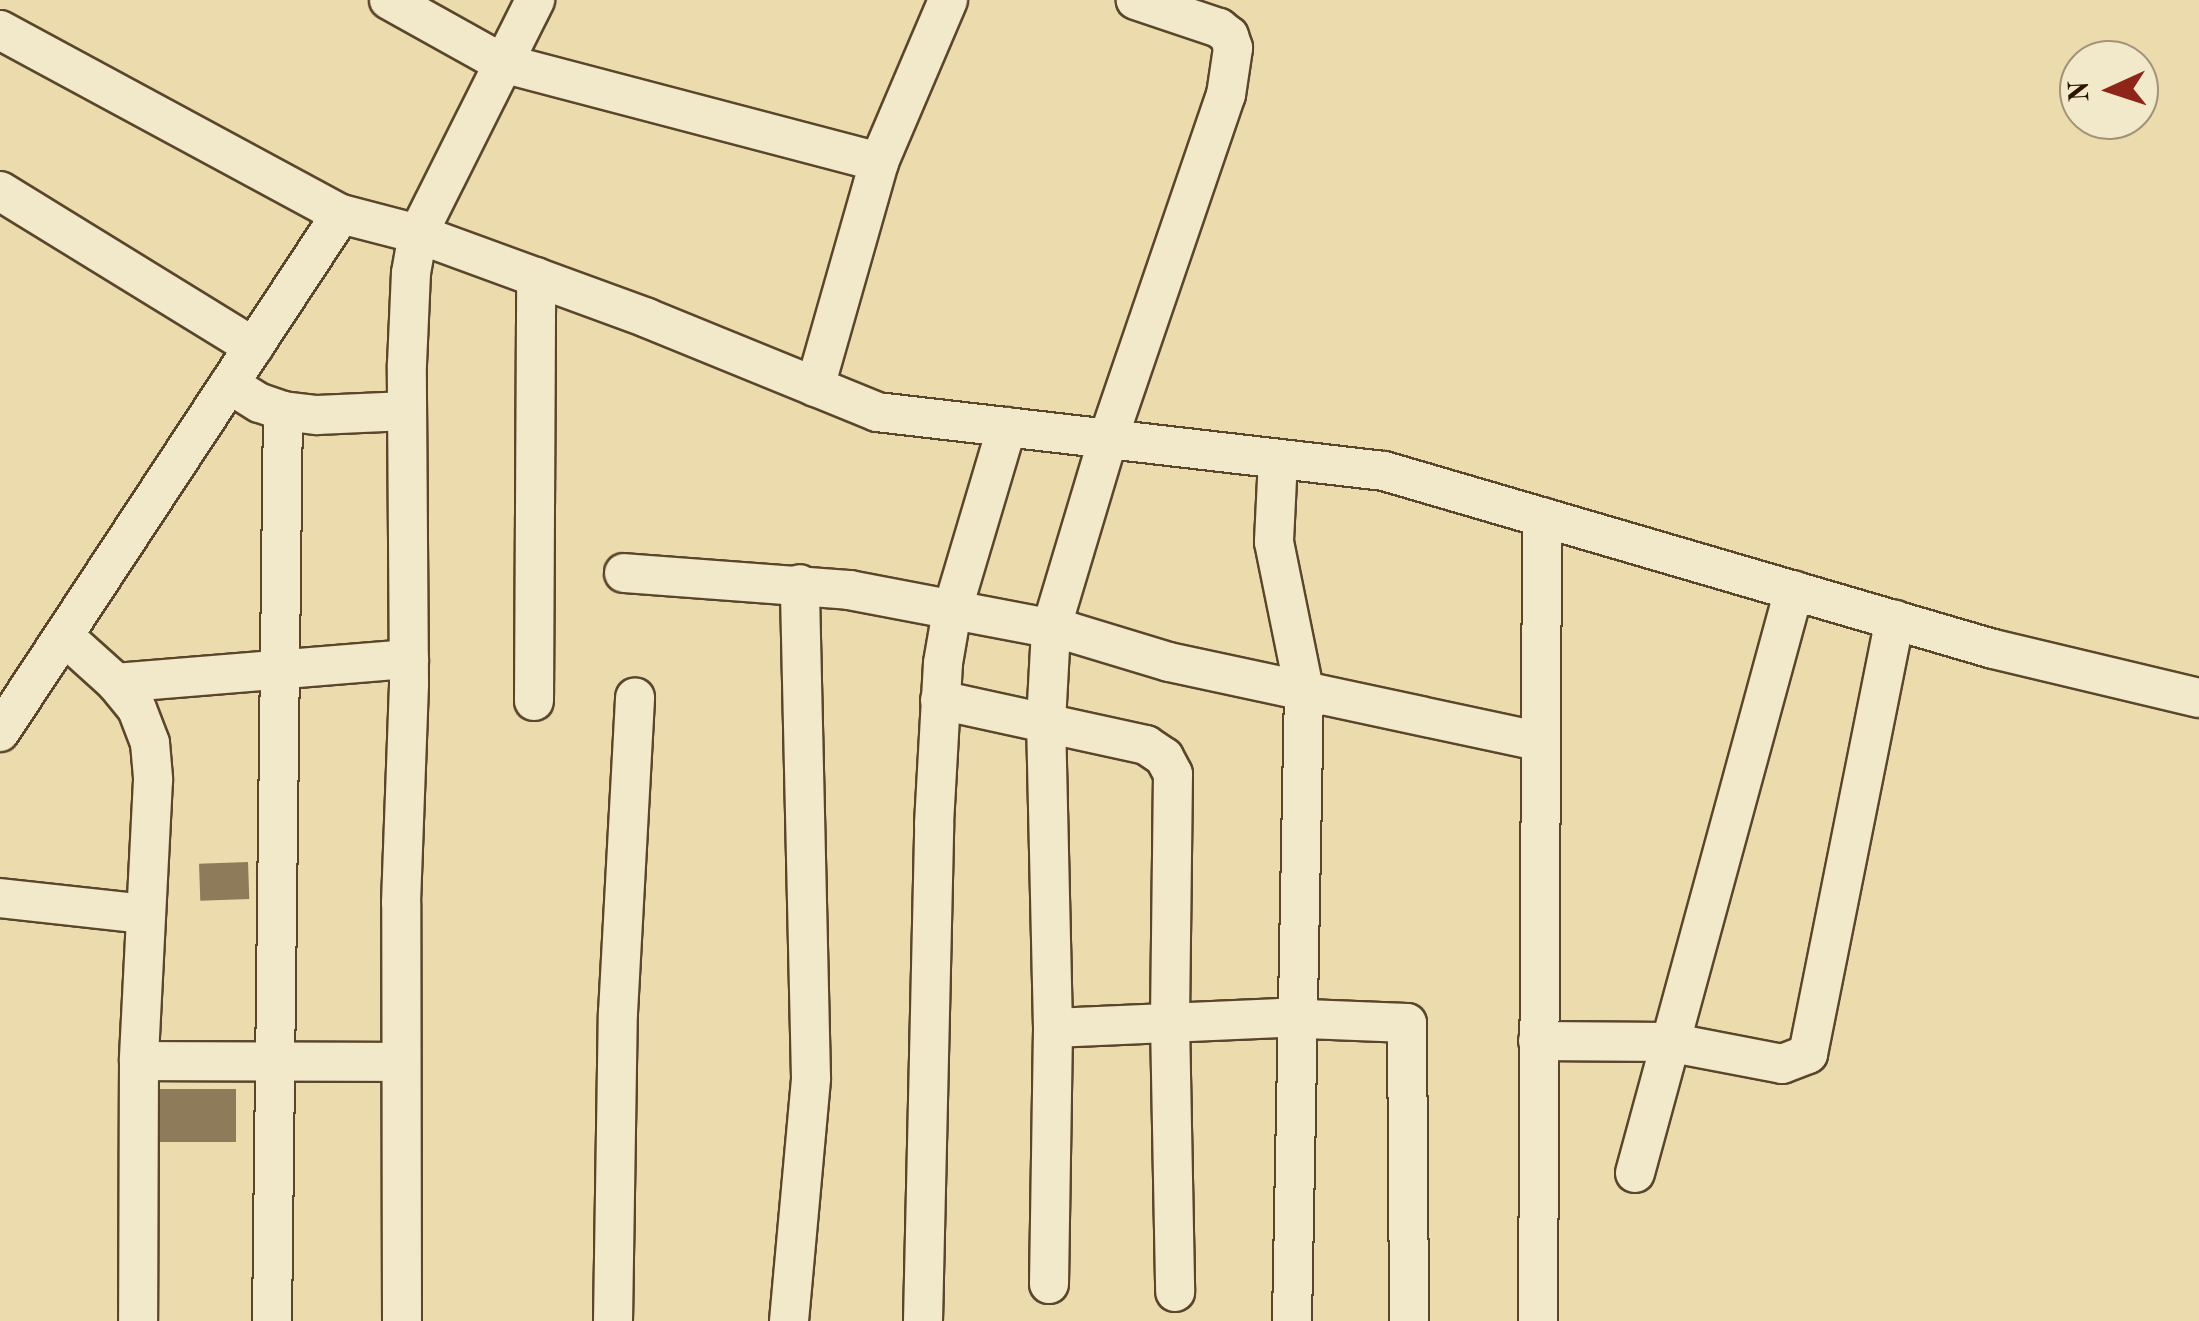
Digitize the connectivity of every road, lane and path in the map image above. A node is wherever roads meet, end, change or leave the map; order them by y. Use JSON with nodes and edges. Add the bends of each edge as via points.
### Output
{"nodes":[{"id":1,"x":389,"y":0,"type":"edge"},
{"id":2,"x":535,"y":0,"type":"edge"},
{"id":3,"x":948,"y":0,"type":"edge"},
{"id":4,"x":1136,"y":0,"type":"edge"},
{"id":5,"x":0,"y":30,"type":"edge"},
{"id":6,"x":502,"y":63,"type":"junction"},
{"id":7,"x":879,"y":162,"type":"junction"},
{"id":8,"x":0,"y":191,"type":"edge"},
{"id":9,"x":341,"y":214,"type":"junction"},
{"id":10,"x":418,"y":234,"type":"junction"},
{"id":11,"x":536,"y":278,"type":"junction"},
{"id":12,"x":254,"y":346,"type":"junction"},
{"id":13,"x":230,"y":384,"type":"junction"},
{"id":14,"x":815,"y":387,"type":"junction"},
{"id":15,"x":282,"y":411,"type":"junction"},
{"id":16,"x":407,"y":411,"type":"junction"},
{"id":17,"x":1007,"y":427,"type":"junction"},
{"id":18,"x":1108,"y":439,"type":"junction"},
{"id":19,"x":1278,"y":459,"type":"junction"},
{"id":20,"x":1542,"y":517,"type":"junction"},
{"id":21,"x":624,"y":572,"type":"dead end"},
{"id":22,"x":800,"y":584,"type":"junction"},
{"id":23,"x":1794,"y":590,"type":"junction"},
{"id":24,"x":952,"y":612,"type":"junction"},
{"id":25,"x":1895,"y":620,"type":"junction"},
{"id":26,"x":1051,"y":629,"type":"junction"},
{"id":27,"x":65,"y":637,"type":"junction"},
{"id":28,"x":409,"y":659,"type":"junction"},
{"id":29,"x":277,"y":671,"type":"junction"},
{"id":30,"x":116,"y":683,"type":"junction"},
{"id":31,"x":1304,"y":690,"type":"junction"},
{"id":32,"x":635,"y":697,"type":"dead end"},
{"id":33,"x":2199,"y":698,"type":"edge"},
{"id":34,"x":940,"y":700,"type":"junction"},
{"id":35,"x":534,"y":701,"type":"dead end"},
{"id":36,"x":1046,"y":722,"type":"junction"},
{"id":37,"x":0,"y":732,"type":"edge"},
{"id":38,"x":1538,"y":741,"type":"junction"},
{"id":39,"x":0,"y":898,"type":"edge"},
{"id":40,"x":144,"y":914,"type":"junction"},
{"id":41,"x":1295,"y":1019,"type":"junction"},
{"id":42,"x":1170,"y":1022,"type":"junction"},
{"id":43,"x":1053,"y":1028,"type":"junction"},
{"id":44,"x":1538,"y":1041,"type":"junction"},
{"id":45,"x":1668,"y":1042,"type":"junction"},
{"id":46,"x":139,"y":1061,"type":"junction"},
{"id":47,"x":274,"y":1062,"type":"junction"},
{"id":48,"x":402,"y":1062,"type":"junction"},
{"id":49,"x":1635,"y":1174,"type":"dead end"},
{"id":50,"x":1049,"y":1284,"type":"dead end"},
{"id":51,"x":1176,"y":1292,"type":"dead end"},
{"id":52,"x":138,"y":1321,"type":"edge"},
{"id":53,"x":272,"y":1321,"type":"edge"},
{"id":54,"x":402,"y":1321,"type":"edge"},
{"id":55,"x":614,"y":1321,"type":"edge"},
{"id":56,"x":790,"y":1321,"type":"edge"},
{"id":57,"x":924,"y":1321,"type":"edge"},
{"id":58,"x":1292,"y":1321,"type":"edge"},
{"id":59,"x":1409,"y":1321,"type":"edge"},
{"id":60,"x":1538,"y":1321,"type":"edge"}],
"edges":[{"from":1,"to":6,"type":"street"},
{"from":2,"to":6,"type":"street"},
{"from":3,"to":7,"type":"street"},
{"from":4,"to":18,"type":"street","via":[[1219,28],[1233,48],[1226,95]]},
{"from":5,"to":9,"type":"street"},
{"from":6,"to":7,"type":"street"},
{"from":6,"to":10,"type":"street"},
{"from":7,"to":14,"type":"street"},
{"from":8,"to":12,"type":"street"},
{"from":9,"to":10,"type":"street"},
{"from":9,"to":12,"type":"street"},
{"from":10,"to":11,"type":"street"},
{"from":10,"to":16,"type":"street"},
{"from":11,"to":14,"type":"street"},
{"from":11,"to":35,"type":"street"},
{"from":12,"to":13,"type":"street"},
{"from":13,"to":15,"type":"street"},
{"from":13,"to":27,"type":"street"},
{"from":14,"to":17,"type":"street","via":[[878,412]]},
{"from":15,"to":16,"type":"street"},
{"from":15,"to":29,"type":"street"},
{"from":16,"to":28,"type":"street"},
{"from":17,"to":18,"type":"street"},
{"from":17,"to":24,"type":"street"},
{"from":18,"to":19,"type":"street"},
{"from":18,"to":26,"type":"street"},
{"from":19,"to":20,"type":"street","via":[[1384,471]]},
{"from":19,"to":31,"type":"street","via":[[1274,542]]},
{"from":20,"to":23,"type":"street"},
{"from":20,"to":38,"type":"street"},
{"from":21,"to":22,"type":"street"},
{"from":22,"to":24,"type":"street"},
{"from":22,"to":56,"type":"street","via":[[812,1078]]},
{"from":23,"to":25,"type":"street"},
{"from":23,"to":45,"type":"street"},
{"from":24,"to":26,"type":"street"},
{"from":24,"to":34,"type":"street"},
{"from":25,"to":33,"type":"street"},
{"from":25,"to":45,"type":"street","via":[[1808,1054],[1764,1063]]},
{"from":26,"to":31,"type":"street"},
{"from":26,"to":36,"type":"street"},
{"from":27,"to":30,"type":"street"},
{"from":27,"to":37,"type":"street"},
{"from":28,"to":29,"type":"street"},
{"from":28,"to":48,"type":"street"},
{"from":29,"to":30,"type":"street"},
{"from":29,"to":47,"type":"street"},
{"from":30,"to":40,"type":"street","via":[[137,709],[150,744]]},
{"from":31,"to":38,"type":"street"},
{"from":31,"to":41,"type":"street"},
{"from":32,"to":55,"type":"street","via":[[617,1032]]},
{"from":34,"to":36,"type":"street"},
{"from":34,"to":57,"type":"street"},
{"from":36,"to":42,"type":"street","via":[[1146,745],[1173,774]]},
{"from":36,"to":43,"type":"street"},
{"from":38,"to":44,"type":"street"},
{"from":39,"to":40,"type":"street"},
{"from":40,"to":46,"type":"street"},
{"from":41,"to":42,"type":"street"},
{"from":41,"to":58,"type":"street"},
{"from":41,"to":59,"type":"street","via":[[1408,1024]]},
{"from":42,"to":43,"type":"street"},
{"from":42,"to":51,"type":"street"},
{"from":43,"to":50,"type":"street"},
{"from":44,"to":45,"type":"street"},
{"from":44,"to":60,"type":"street"},
{"from":45,"to":49,"type":"street"},
{"from":46,"to":47,"type":"street"},
{"from":46,"to":52,"type":"street"},
{"from":47,"to":48,"type":"street"},
{"from":47,"to":53,"type":"street"},
{"from":48,"to":54,"type":"street"}]}
